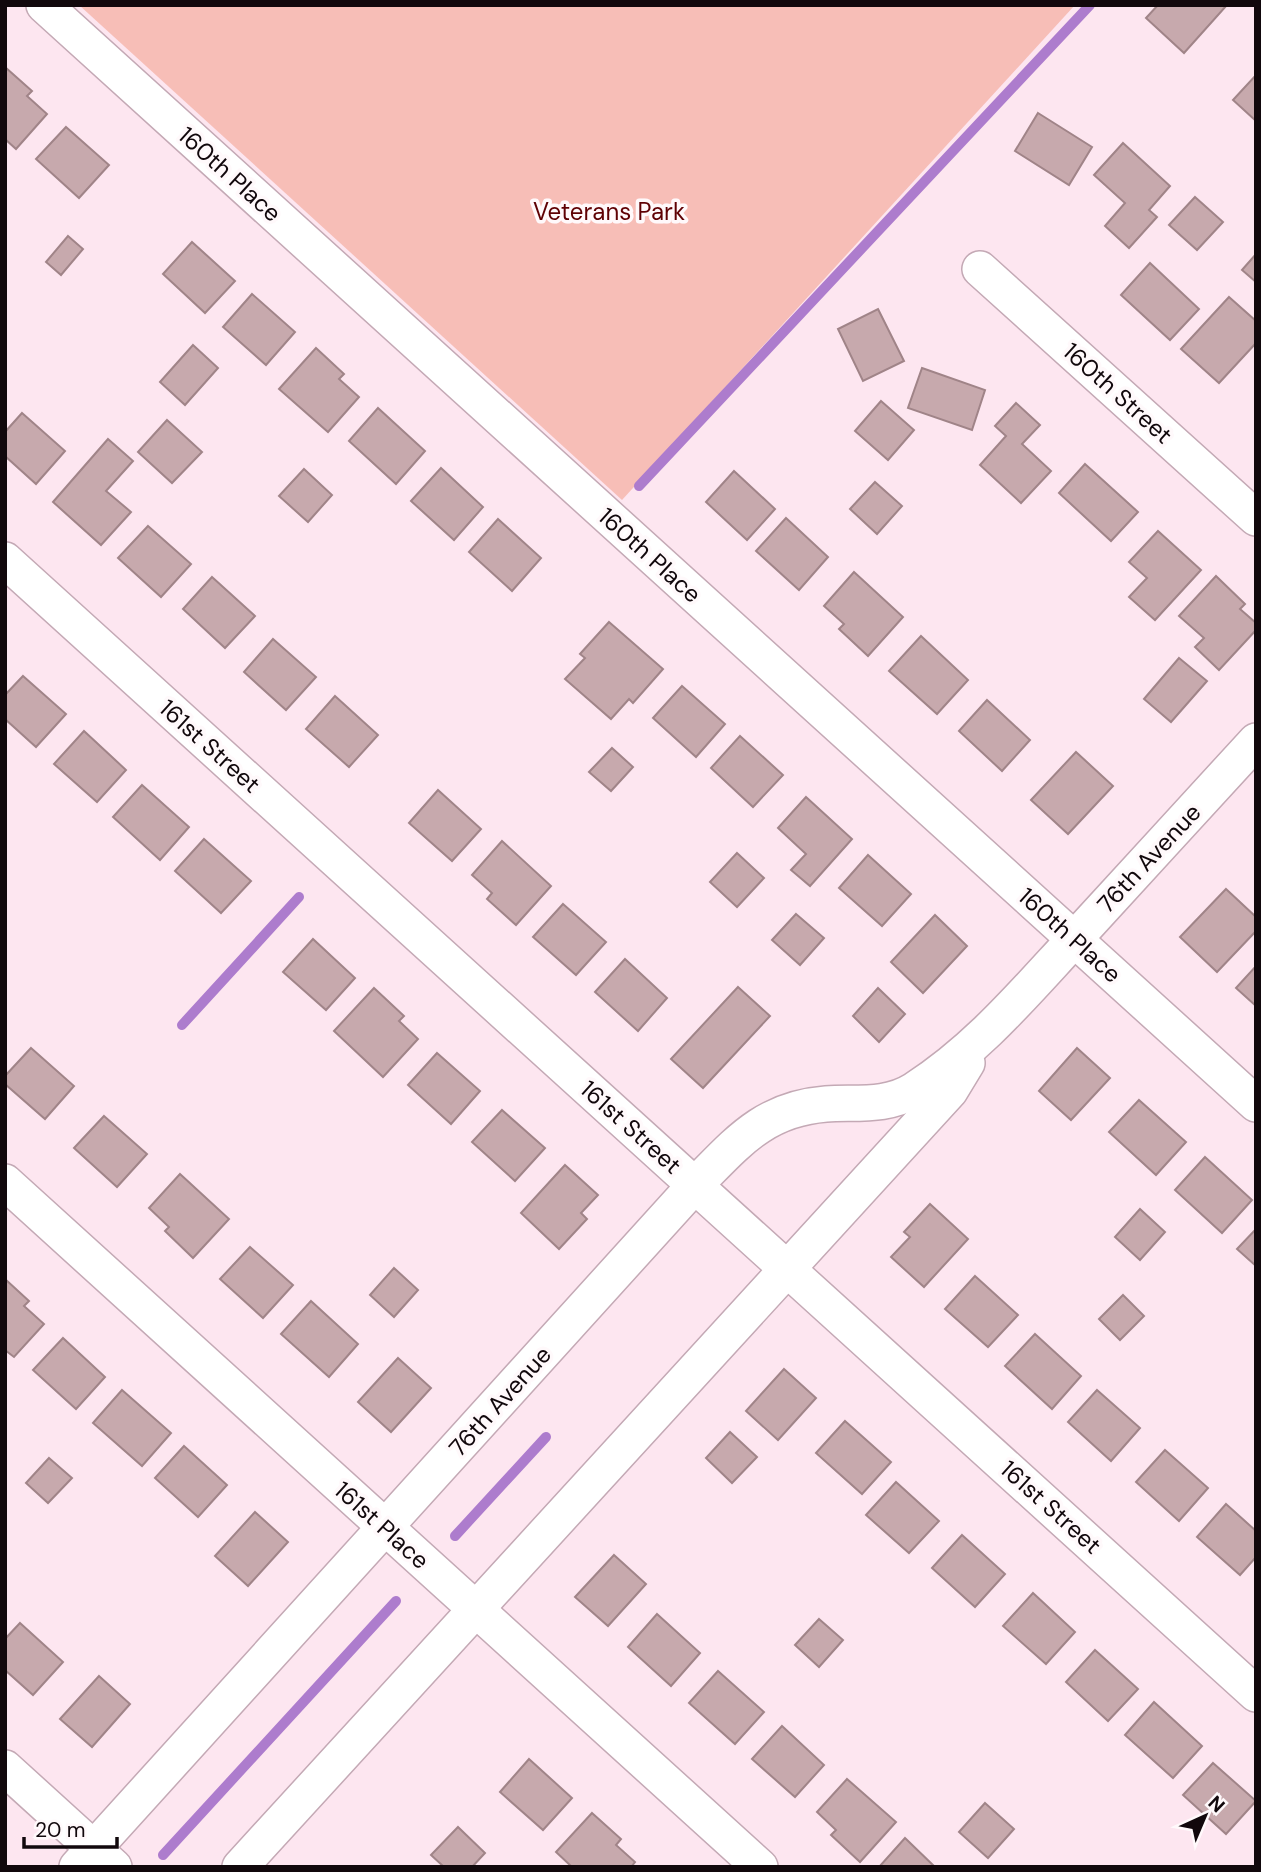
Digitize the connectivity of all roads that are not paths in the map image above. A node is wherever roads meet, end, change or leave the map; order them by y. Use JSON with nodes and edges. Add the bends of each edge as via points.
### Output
{"nodes":[{"id":1,"x":44,"y":5,"type":"edge"},
{"id":2,"x":979,"y":269,"type":"dead end"},
{"id":3,"x":1256,"y":517,"type":"edge"},
{"id":4,"x":5,"y":560,"type":"edge"},
{"id":5,"x":1256,"y":741,"type":"edge"},
{"id":6,"x":1074,"y":939,"type":"junction"},
{"id":7,"x":984,"y":1036,"type":"junction"},
{"id":8,"x":1256,"y":1104,"type":"edge"},
{"id":9,"x":5,"y":1182,"type":"edge"},
{"id":10,"x":695,"y":1185,"type":"junction"},
{"id":11,"x":787,"y":1268,"type":"junction"},
{"id":12,"x":386,"y":1528,"type":"junction"},
{"id":13,"x":477,"y":1610,"type":"junction"},
{"id":14,"x":1256,"y":1694,"type":"edge"},
{"id":15,"x":5,"y":1768,"type":"edge"},
{"id":16,"x":95,"y":1860,"type":"edge"},
{"id":17,"x":240,"y":1867,"type":"edge"},
{"id":18,"x":760,"y":1867,"type":"edge"}],
"edges":[{"from":1,"to":6,"type":"street","name":"160th Place"},
{"from":2,"to":3,"type":"street","name":"160th Street"},
{"from":4,"to":10,"type":"street","name":"161st Street"},
{"from":5,"to":6,"type":"street","name":"76th Avenue"},
{"from":6,"to":7,"type":"street","name":"76th Avenue"},
{"from":6,"to":8,"type":"street","name":"160th Place"},
{"from":7,"to":10,"type":"street","name":"76th Avenue","via":[[913,1091],[894,1099],[799,1108],[771,1117],[748,1132]]},
{"from":7,"to":11,"type":"street","name":"76th Avenue","via":[[950,1091]]},
{"from":9,"to":12,"type":"street","name":"161st Place"},
{"from":10,"to":11,"type":"street","name":"161st Street"},
{"from":10,"to":12,"type":"street","name":"76th Avenue"},
{"from":11,"to":13,"type":"street","name":"76th Avenue"},
{"from":11,"to":14,"type":"street","name":"161st Street"},
{"from":12,"to":13,"type":"street","name":"161st Place"},
{"from":12,"to":16,"type":"street","name":"76th Avenue"},
{"from":13,"to":17,"type":"street","name":"76th Avenue"},
{"from":13,"to":18,"type":"street","name":"161st Place"},
{"from":15,"to":16,"type":"street"}]}
